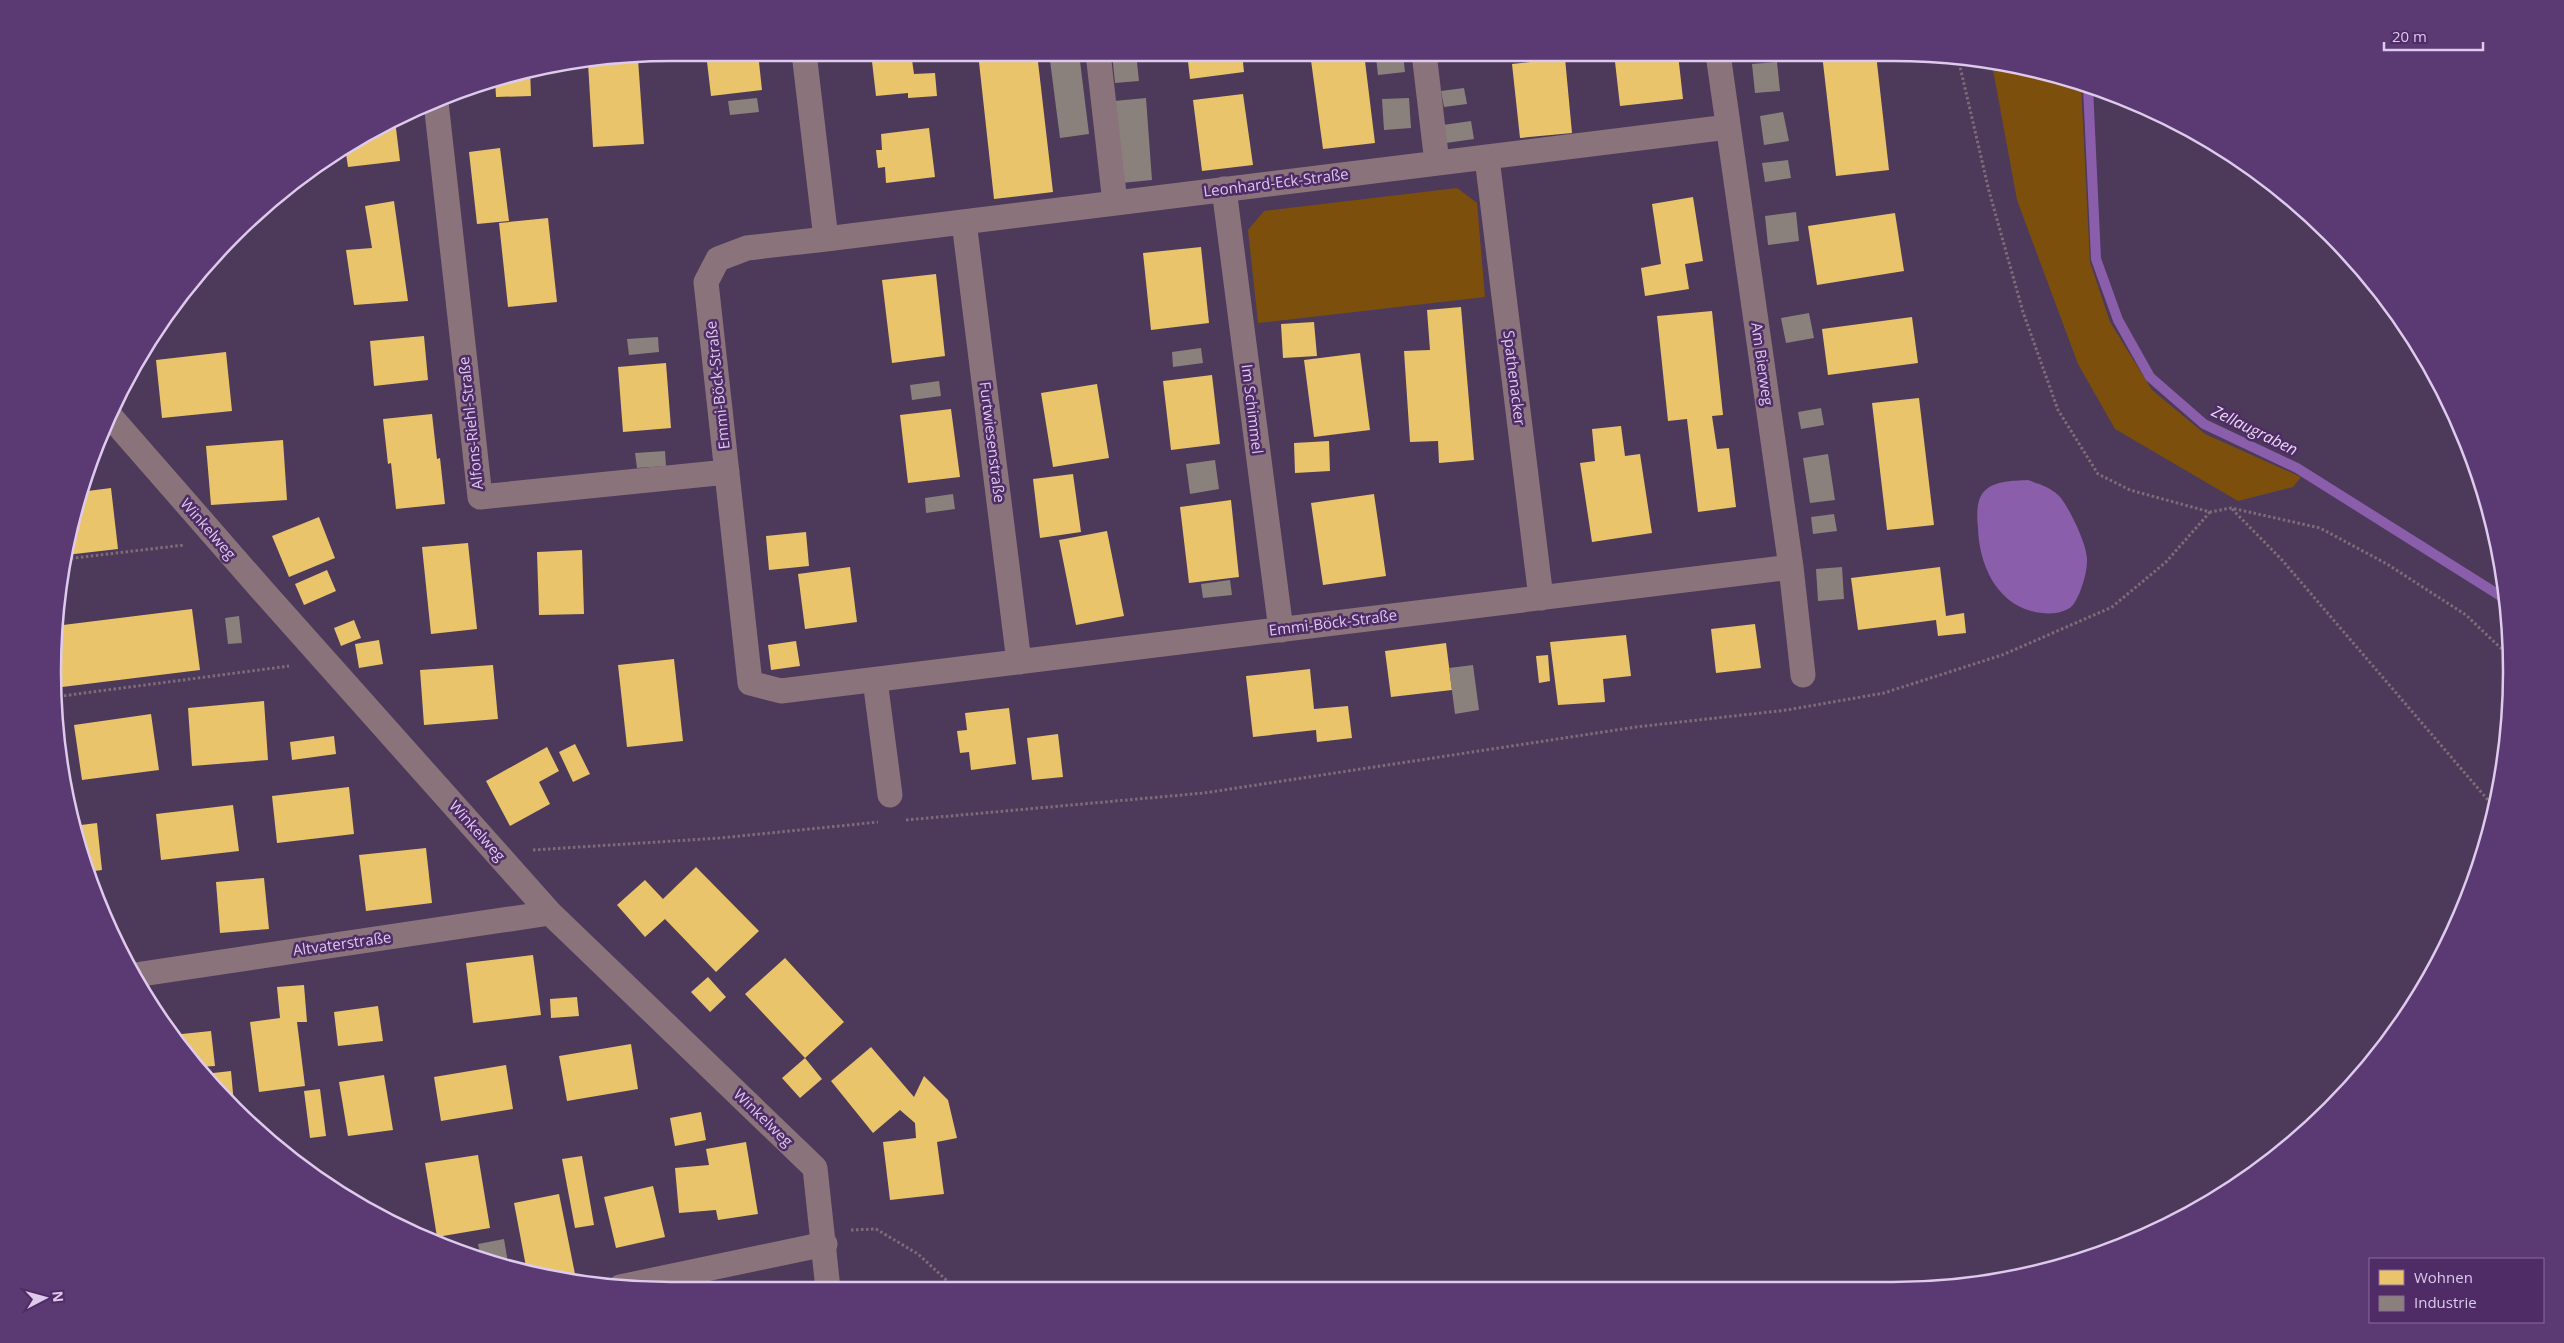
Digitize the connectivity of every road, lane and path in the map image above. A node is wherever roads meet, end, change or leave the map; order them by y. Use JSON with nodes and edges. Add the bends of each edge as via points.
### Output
{"nodes":[{"id":1,"x":805,"y":61,"type":"edge"},
{"id":2,"x":1099,"y":61,"type":"edge"},
{"id":3,"x":1425,"y":61,"type":"edge"},
{"id":4,"x":1719,"y":61,"type":"edge"},
{"id":5,"x":1960,"y":65,"type":"edge"},
{"id":6,"x":437,"y":109,"type":"edge"},
{"id":7,"x":1728,"y":127,"type":"junction"},
{"id":8,"x":1486,"y":158,"type":"junction"},
{"id":9,"x":1437,"y":163,"type":"junction"},
{"id":10,"x":1224,"y":189,"type":"junction"},
{"id":11,"x":1115,"y":203,"type":"junction"},
{"id":12,"x":964,"y":222,"type":"junction"},
{"id":13,"x":826,"y":239,"type":"junction"},
{"id":14,"x":115,"y":422,"type":"edge"},
{"id":15,"x":727,"y":472,"type":"junction"},
{"id":16,"x":2231,"y":508,"type":"junction"},
{"id":17,"x":2210,"y":512,"type":"junction"},
{"id":18,"x":211,"y":532,"type":"junction"},
{"id":19,"x":72,"y":558,"type":"edge"},
{"id":20,"x":1791,"y":567,"type":"junction"},
{"id":21,"x":1541,"y":598,"type":"junction"},
{"id":22,"x":1281,"y":630,"type":"junction"},
{"id":23,"x":313,"y":648,"type":"junction"},
{"id":24,"x":2502,"y":649,"type":"edge"},
{"id":25,"x":1019,"y":662,"type":"junction"},
{"id":26,"x":1803,"y":675,"type":"dead end"},
{"id":27,"x":875,"y":680,"type":"junction"},
{"id":28,"x":62,"y":696,"type":"edge"},
{"id":29,"x":890,"y":795,"type":"dead end"},
{"id":30,"x":2489,"y":801,"type":"edge"},
{"id":31,"x":903,"y":820,"type":"dead end"},
{"id":32,"x":884,"y":822,"type":"dead end"},
{"id":33,"x":496,"y":852,"type":"junction"},
{"id":34,"x":550,"y":913,"type":"junction"},
{"id":35,"x":141,"y":974,"type":"edge"},
{"id":36,"x":824,"y":1238,"type":"junction"},
{"id":37,"x":646,"y":1281,"type":"edge"},
{"id":38,"x":827,"y":1282,"type":"edge"},
{"id":39,"x":948,"y":1282,"type":"edge"}],
"edges":[{"from":1,"to":13,"type":"street"},
{"from":2,"to":11,"type":"street"},
{"from":3,"to":9,"type":"street"},
{"from":4,"to":7,"type":"street","name":"Am Bierweg"},
{"from":5,"to":17,"type":"path","via":[[1989,190],[2023,312],[2058,410],[2098,474],[2130,490]]},
{"from":6,"to":15,"type":"street","name":"Alfons-Riehl-Straße","via":[[480,497]]},
{"from":7,"to":8,"type":"street","name":"Leonhard-Eck-Straße"},
{"from":7,"to":20,"type":"street","name":"Am Bierweg"},
{"from":8,"to":9,"type":"street","name":"Leonhard-Eck-Straße"},
{"from":8,"to":21,"type":"street","name":"Spathenacker"},
{"from":9,"to":10,"type":"street","name":"Leonhard-Eck-Straße"},
{"from":10,"to":11,"type":"street","name":"Leonhard-Eck-Straße"},
{"from":10,"to":22,"type":"street","name":"Im Schimmel"},
{"from":11,"to":12,"type":"street","name":"Leonhard-Eck-Straße"},
{"from":12,"to":13,"type":"street","name":"Leonhard-Eck-Straße"},
{"from":12,"to":25,"type":"street","name":"Furtwiesenstraße"},
{"from":13,"to":15,"type":"street","name":"Emmi-Böck-Straße","via":[[747,248],[718,259],[706,282]]},
{"from":14,"to":18,"type":"street","name":"Winkelweg"},
{"from":15,"to":27,"type":"street","name":"Emmi-Böck-Straße","via":[[750,683],[781,691]]},
{"from":16,"to":17,"type":"path"},
{"from":16,"to":24,"type":"path","via":[[2320,528],[2387,564],[2466,615]]},
{"from":16,"to":30,"type":"path","via":[[2282,560]]},
{"from":17,"to":31,"type":"path","via":[[2166,562],[2112,607],[2002,655],[1884,693],[1787,710],[1636,728],[1204,793]]},
{"from":18,"to":19,"type":"path","via":[[193,544]]},
{"from":18,"to":23,"type":"street","name":"Winkelweg"},
{"from":20,"to":21,"type":"street","name":"Emmi-Böck-Straße"},
{"from":20,"to":26,"type":"street","name":"Am Bierweg"},
{"from":21,"to":22,"type":"street","name":"Emmi-Böck-Straße"},
{"from":22,"to":25,"type":"street","name":"Emmi-Böck-Straße"},
{"from":23,"to":28,"type":"path","via":[[300,664]]},
{"from":23,"to":33,"type":"street","name":"Winkelweg"},
{"from":25,"to":27,"type":"street","name":"Emmi-Böck-Straße"},
{"from":27,"to":29,"type":"street"},
{"from":32,"to":33,"type":"path","via":[[720,838]]},
{"from":33,"to":34,"type":"street","name":"Winkelweg"},
{"from":34,"to":35,"type":"street","name":"Altvaterstraße"},
{"from":34,"to":36,"type":"street","name":"Winkelweg","via":[[816,1168]]},
{"from":36,"to":37,"type":"street"},
{"from":36,"to":38,"type":"street","name":"Winkelweg"},
{"from":36,"to":39,"type":"path","via":[[876,1229],[918,1254]]}]}
